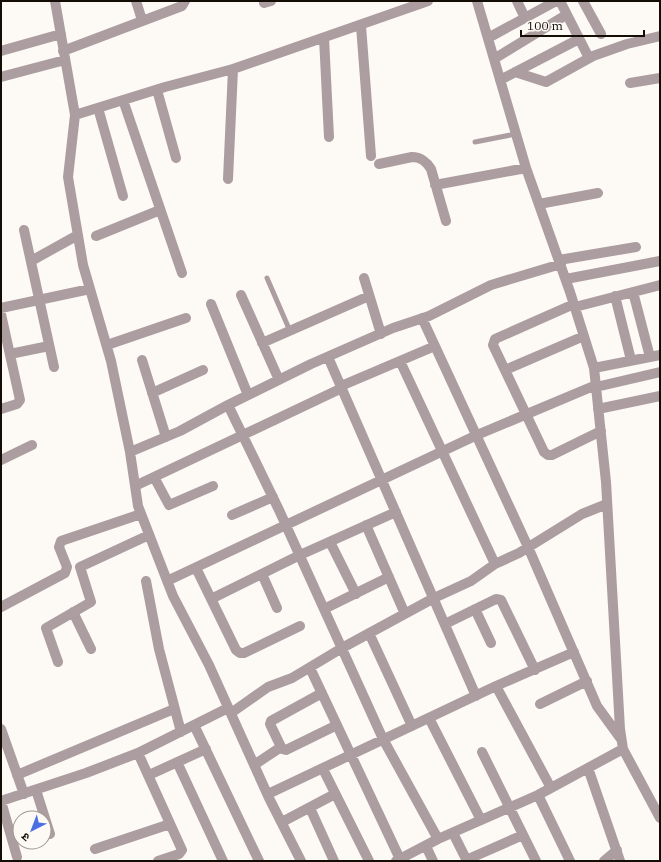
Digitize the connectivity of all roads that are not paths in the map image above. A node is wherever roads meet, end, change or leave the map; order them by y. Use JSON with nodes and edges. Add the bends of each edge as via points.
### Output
{"nodes":[{"id":1,"x":55,"y":1,"type":"edge"},
{"id":2,"x":136,"y":1,"type":"edge"},
{"id":3,"x":184,"y":1,"type":"edge"},
{"id":4,"x":428,"y":1,"type":"edge"},
{"id":5,"x":478,"y":1,"type":"edge"},
{"id":6,"x":517,"y":1,"type":"edge"},
{"id":7,"x":556,"y":1,"type":"edge"},
{"id":8,"x":560,"y":1,"type":"edge"},
{"id":9,"x":583,"y":1,"type":"edge"},
{"id":10,"x":566,"y":15,"type":"junction"},
{"id":11,"x":525,"y":18,"type":"junction"},
{"id":12,"x":142,"y":20,"type":"junction"},
{"id":13,"x":361,"y":26,"type":"junction"},
{"id":14,"x":61,"y":34,"type":"junction"},
{"id":15,"x":601,"y":34,"type":"dead end"},
{"id":16,"x":660,"y":36,"type":"edge"},
{"id":17,"x":324,"y":38,"type":"junction"},
{"id":18,"x":488,"y":38,"type":"junction"},
{"id":19,"x":579,"y":39,"type":"junction"},
{"id":20,"x":1,"y":52,"type":"edge"},
{"id":21,"x":64,"y":55,"type":"junction"},
{"id":22,"x":589,"y":58,"type":"junction"},
{"id":23,"x":494,"y":59,"type":"junction"},
{"id":24,"x":233,"y":69,"type":"junction"},
{"id":25,"x":515,"y":72,"type":"junction"},
{"id":26,"x":1,"y":77,"type":"edge"},
{"id":27,"x":660,"y":78,"type":"edge"},
{"id":28,"x":500,"y":80,"type":"junction"},
{"id":29,"x":630,"y":83,"type":"dead end"},
{"id":30,"x":157,"y":90,"type":"junction"},
{"id":31,"x":123,"y":100,"type":"junction"},
{"id":32,"x":98,"y":108,"type":"junction"},
{"id":33,"x":75,"y":115,"type":"junction"},
{"id":34,"x":516,"y":134,"type":"junction"},
{"id":35,"x":329,"y":137,"type":"dead end"},
{"id":36,"x":476,"y":142,"type":"dead end"},
{"id":37,"x":371,"y":156,"type":"dead end"},
{"id":38,"x":176,"y":158,"type":"dead end"},
{"id":39,"x":379,"y":164,"type":"dead end"},
{"id":40,"x":526,"y":168,"type":"junction"},
{"id":41,"x":228,"y":179,"type":"dead end"},
{"id":42,"x":436,"y":185,"type":"junction"},
{"id":43,"x":598,"y":193,"type":"dead end"},
{"id":44,"x":123,"y":196,"type":"dead end"},
{"id":45,"x":539,"y":204,"type":"junction"},
{"id":46,"x":160,"y":210,"type":"junction"},
{"id":47,"x":446,"y":221,"type":"dead end"},
{"id":48,"x":24,"y":230,"type":"dead end"},
{"id":49,"x":78,"y":235,"type":"junction"},
{"id":50,"x":96,"y":236,"type":"dead end"},
{"id":51,"x":636,"y":247,"type":"dead end"},
{"id":52,"x":31,"y":261,"type":"junction"},
{"id":53,"x":660,"y":261,"type":"edge"},
{"id":54,"x":560,"y":262,"type":"junction"},
{"id":55,"x":182,"y":272,"type":"dead end"},
{"id":56,"x":267,"y":278,"type":"dead end"},
{"id":57,"x":364,"y":278,"type":"dead end"},
{"id":58,"x":566,"y":280,"type":"junction"},
{"id":59,"x":660,"y":285,"type":"edge"},
{"id":60,"x":90,"y":289,"type":"junction"},
{"id":61,"x":633,"y":292,"type":"junction"},
{"id":62,"x":241,"y":295,"type":"dead end"},
{"id":63,"x":369,"y":296,"type":"junction"},
{"id":64,"x":615,"y":296,"type":"junction"},
{"id":65,"x":39,"y":300,"type":"junction"},
{"id":66,"x":212,"y":304,"type":"dead end"},
{"id":67,"x":574,"y":305,"type":"junction"},
{"id":68,"x":1,"y":308,"type":"edge"},
{"id":69,"x":1,"y":314,"type":"edge"},
{"id":70,"x":186,"y":318,"type":"dead end"},
{"id":71,"x":422,"y":318,"type":"junction"},
{"id":72,"x":290,"y":331,"type":"junction"},
{"id":73,"x":381,"y":334,"type":"junction"},
{"id":74,"x":584,"y":336,"type":"junction"},
{"id":75,"x":262,"y":343,"type":"junction"},
{"id":76,"x":107,"y":345,"type":"junction"},
{"id":77,"x":49,"y":346,"type":"junction"},
{"id":78,"x":435,"y":346,"type":"junction"},
{"id":79,"x":10,"y":354,"type":"junction"},
{"id":80,"x":655,"y":356,"type":"edge"},
{"id":81,"x":328,"y":357,"type":"junction"},
{"id":82,"x":142,"y":360,"type":"dead end"},
{"id":83,"x":631,"y":360,"type":"junction"},
{"id":84,"x":400,"y":361,"type":"junction"},
{"id":85,"x":54,"y":366,"type":"dead end"},
{"id":86,"x":594,"y":368,"type":"junction"},
{"id":87,"x":203,"y":370,"type":"dead end"},
{"id":88,"x":505,"y":370,"type":"junction"},
{"id":89,"x":660,"y":372,"type":"edge"},
{"id":90,"x":279,"y":380,"type":"junction"},
{"id":91,"x":596,"y":386,"type":"junction"},
{"id":92,"x":342,"y":387,"type":"junction"},
{"id":93,"x":152,"y":393,"type":"junction"},
{"id":94,"x":248,"y":395,"type":"junction"},
{"id":95,"x":660,"y":396,"type":"edge"},
{"id":96,"x":228,"y":405,"type":"junction"},
{"id":97,"x":1,"y":409,"type":"edge"},
{"id":98,"x":598,"y":409,"type":"junction"},
{"id":99,"x":526,"y":414,"type":"junction"},
{"id":100,"x":601,"y":431,"type":"junction"},
{"id":101,"x":477,"y":435,"type":"junction"},
{"id":102,"x":243,"y":436,"type":"junction"},
{"id":103,"x":166,"y":437,"type":"junction"},
{"id":104,"x":32,"y":445,"type":"dead end"},
{"id":105,"x":130,"y":452,"type":"junction"},
{"id":106,"x":442,"y":452,"type":"junction"},
{"id":107,"x":1,"y":460,"type":"edge"},
{"id":108,"x":154,"y":477,"type":"junction"},
{"id":109,"x":382,"y":479,"type":"junction"},
{"id":110,"x":135,"y":486,"type":"junction"},
{"id":111,"x":213,"y":486,"type":"dead end"},
{"id":112,"x":273,"y":497,"type":"junction"},
{"id":113,"x":607,"y":504,"type":"junction"},
{"id":114,"x":396,"y":512,"type":"junction"},
{"id":115,"x":141,"y":514,"type":"junction"},
{"id":116,"x":232,"y":514,"type":"dead end"},
{"id":117,"x":286,"y":525,"type":"junction"},
{"id":118,"x":366,"y":525,"type":"junction"},
{"id":119,"x":149,"y":535,"type":"junction"},
{"id":120,"x":330,"y":542,"type":"junction"},
{"id":121,"x":528,"y":547,"type":"junction"},
{"id":122,"x":300,"y":555,"type":"junction"},
{"id":123,"x":495,"y":564,"type":"junction"},
{"id":124,"x":196,"y":568,"type":"junction"},
{"id":125,"x":262,"y":574,"type":"junction"},
{"id":126,"x":389,"y":577,"type":"junction"},
{"id":127,"x":146,"y":580,"type":"dead end"},
{"id":128,"x":167,"y":581,"type":"junction"},
{"id":129,"x":356,"y":594,"type":"junction"},
{"id":130,"x":211,"y":598,"type":"junction"},
{"id":131,"x":434,"y":598,"type":"junction"},
{"id":132,"x":1,"y":608,"type":"edge"},
{"id":133,"x":277,"y":608,"type":"dead end"},
{"id":134,"x":324,"y":609,"type":"junction"},
{"id":135,"x":475,"y":609,"type":"junction"},
{"id":136,"x":73,"y":612,"type":"junction"},
{"id":137,"x":405,"y":614,"type":"junction"},
{"id":138,"x":445,"y":624,"type":"junction"},
{"id":139,"x":300,"y":626,"type":"dead end"},
{"id":140,"x":370,"y":633,"type":"junction"},
{"id":141,"x":491,"y":643,"type":"dead end"},
{"id":142,"x":342,"y":648,"type":"junction"},
{"id":143,"x":91,"y":649,"type":"dead end"},
{"id":144,"x":574,"y":652,"type":"junction"},
{"id":145,"x":58,"y":662,"type":"dead end"},
{"id":146,"x":310,"y":668,"type":"junction"},
{"id":147,"x":535,"y":670,"type":"junction"},
{"id":148,"x":587,"y":681,"type":"junction"},
{"id":149,"x":496,"y":686,"type":"junction"},
{"id":150,"x":322,"y":693,"type":"junction"},
{"id":151,"x":476,"y":696,"type":"junction"},
{"id":152,"x":540,"y":704,"type":"dead end"},
{"id":153,"x":174,"y":709,"type":"junction"},
{"id":154,"x":229,"y":710,"type":"junction"},
{"id":155,"x":429,"y":718,"type":"junction"},
{"id":156,"x":194,"y":725,"type":"junction"},
{"id":157,"x":337,"y":725,"type":"junction"},
{"id":158,"x":412,"y":726,"type":"junction"},
{"id":159,"x":1,"y":729,"type":"edge"},
{"id":160,"x":182,"y":732,"type":"junction"},
{"id":161,"x":383,"y":739,"type":"junction"},
{"id":162,"x":622,"y":744,"type":"junction"},
{"id":163,"x":281,"y":747,"type":"junction"},
{"id":164,"x":206,"y":749,"type":"junction"},
{"id":165,"x":482,"y":752,"type":"dead end"},
{"id":166,"x":138,"y":753,"type":"junction"},
{"id":167,"x":352,"y":754,"type":"junction"},
{"id":168,"x":177,"y":762,"type":"junction"},
{"id":169,"x":254,"y":765,"type":"junction"},
{"id":170,"x":588,"y":768,"type":"junction"},
{"id":171,"x":323,"y":769,"type":"junction"},
{"id":172,"x":17,"y":775,"type":"junction"},
{"id":173,"x":148,"y":775,"type":"junction"},
{"id":174,"x":551,"y":788,"type":"junction"},
{"id":175,"x":36,"y":790,"type":"junction"},
{"id":176,"x":24,"y":794,"type":"junction"},
{"id":177,"x":268,"y":794,"type":"junction"},
{"id":178,"x":335,"y":794,"type":"junction"},
{"id":179,"x":538,"y":795,"type":"junction"},
{"id":180,"x":310,"y":808,"type":"junction"},
{"id":181,"x":510,"y":808,"type":"junction"},
{"id":182,"x":42,"y":810,"type":"edge"},
{"id":183,"x":660,"y":818,"type":"edge"},
{"id":184,"x":481,"y":820,"type":"junction"},
{"id":185,"x":282,"y":822,"type":"junction"},
{"id":186,"x":170,"y":824,"type":"junction"},
{"id":187,"x":453,"y":833,"type":"junction"},
{"id":188,"x":523,"y":836,"type":"junction"},
{"id":189,"x":438,"y":839,"type":"junction"},
{"id":190,"x":426,"y":846,"type":"junction"},
{"id":191,"x":95,"y":849,"type":"dead end"},
{"id":192,"x":617,"y":850,"type":"junction"},
{"id":193,"x":17,"y":857,"type":"dead end"},
{"id":194,"x":398,"y":860,"type":"edge"},
{"id":195,"x":158,"y":861,"type":"edge"},
{"id":196,"x":223,"y":861,"type":"edge"},
{"id":197,"x":260,"y":861,"type":"edge"},
{"id":198,"x":301,"y":861,"type":"edge"},
{"id":199,"x":334,"y":861,"type":"edge"},
{"id":200,"x":370,"y":861,"type":"edge"},
{"id":201,"x":433,"y":861,"type":"edge"},
{"id":202,"x":466,"y":861,"type":"edge"},
{"id":203,"x":536,"y":861,"type":"edge"},
{"id":204,"x":570,"y":861,"type":"edge"},
{"id":205,"x":604,"y":861,"type":"edge"},
{"id":206,"x":620,"y":861,"type":"edge"}],
"edges":[{"from":1,"to":14,"type":"street"},
{"from":2,"to":12,"type":"street"},
{"from":3,"to":12,"type":"street","via":[[182,6]]},
{"from":4,"to":13,"type":"street"},
{"from":5,"to":18,"type":"street"},
{"from":6,"to":11,"type":"street"},
{"from":7,"to":11,"type":"street"},
{"from":8,"to":10,"type":"street"},
{"from":9,"to":15,"type":"street"},
{"from":10,"to":19,"type":"street"},
{"from":10,"to":23,"type":"street"},
{"from":11,"to":18,"type":"street"},
{"from":12,"to":21,"type":"street"},
{"from":13,"to":17,"type":"street"},
{"from":13,"to":37,"type":"street"},
{"from":14,"to":20,"type":"street"},
{"from":14,"to":21,"type":"street"},
{"from":16,"to":22,"type":"street"},
{"from":17,"to":24,"type":"street"},
{"from":17,"to":35,"type":"street"},
{"from":18,"to":23,"type":"street"},
{"from":19,"to":22,"type":"street"},
{"from":19,"to":25,"type":"street"},
{"from":21,"to":26,"type":"street"},
{"from":21,"to":33,"type":"street"},
{"from":22,"to":25,"type":"street","via":[[546,82]]},
{"from":23,"to":28,"type":"street"},
{"from":24,"to":30,"type":"street"},
{"from":24,"to":41,"type":"street"},
{"from":25,"to":28,"type":"street"},
{"from":27,"to":29,"type":"street"},
{"from":28,"to":34,"type":"street"},
{"from":30,"to":31,"type":"street"},
{"from":30,"to":38,"type":"street"},
{"from":31,"to":32,"type":"street"},
{"from":31,"to":46,"type":"street"},
{"from":32,"to":33,"type":"street"},
{"from":32,"to":44,"type":"street"},
{"from":33,"to":49,"type":"street","via":[[68,177]]},
{"from":34,"to":36,"type":"lane"},
{"from":34,"to":40,"type":"street"},
{"from":39,"to":42,"type":"street","via":[[416,157],[429,165]]},
{"from":40,"to":42,"type":"street"},
{"from":40,"to":45,"type":"street"},
{"from":42,"to":47,"type":"street"},
{"from":43,"to":45,"type":"street"},
{"from":45,"to":54,"type":"street"},
{"from":46,"to":50,"type":"street"},
{"from":46,"to":55,"type":"street"},
{"from":48,"to":52,"type":"street"},
{"from":49,"to":52,"type":"street"},
{"from":49,"to":60,"type":"street"},
{"from":51,"to":54,"type":"street"},
{"from":52,"to":65,"type":"street"},
{"from":53,"to":58,"type":"street"},
{"from":54,"to":58,"type":"street"},
{"from":54,"to":71,"type":"street","via":[[491,285]]},
{"from":56,"to":72,"type":"lane"},
{"from":57,"to":63,"type":"street"},
{"from":58,"to":67,"type":"street"},
{"from":59,"to":61,"type":"street"},
{"from":60,"to":65,"type":"street"},
{"from":60,"to":76,"type":"street"},
{"from":61,"to":64,"type":"street"},
{"from":61,"to":80,"type":"street"},
{"from":62,"to":75,"type":"street"},
{"from":63,"to":72,"type":"street"},
{"from":63,"to":73,"type":"street"},
{"from":64,"to":67,"type":"street"},
{"from":64,"to":83,"type":"street"},
{"from":65,"to":68,"type":"street"},
{"from":65,"to":77,"type":"street"},
{"from":66,"to":94,"type":"street"},
{"from":67,"to":74,"type":"street"},
{"from":67,"to":88,"type":"street","via":[[494,339],[493,345]]},
{"from":69,"to":79,"type":"street"},
{"from":70,"to":76,"type":"street"},
{"from":71,"to":73,"type":"street"},
{"from":71,"to":78,"type":"street"},
{"from":72,"to":75,"type":"street"},
{"from":73,"to":81,"type":"street"},
{"from":74,"to":86,"type":"street"},
{"from":74,"to":88,"type":"street"},
{"from":75,"to":90,"type":"street"},
{"from":76,"to":105,"type":"street"},
{"from":77,"to":79,"type":"street"},
{"from":77,"to":85,"type":"street"},
{"from":78,"to":84,"type":"street"},
{"from":78,"to":101,"type":"street"},
{"from":79,"to":97,"type":"street","via":[[20,400],[17,404]]},
{"from":80,"to":83,"type":"street"},
{"from":81,"to":90,"type":"street"},
{"from":81,"to":92,"type":"street"},
{"from":82,"to":93,"type":"street"},
{"from":83,"to":86,"type":"street"},
{"from":84,"to":92,"type":"street"},
{"from":84,"to":106,"type":"street"},
{"from":86,"to":91,"type":"street"},
{"from":87,"to":93,"type":"street"},
{"from":88,"to":99,"type":"street"},
{"from":89,"to":91,"type":"street"},
{"from":90,"to":94,"type":"street"},
{"from":91,"to":98,"type":"street"},
{"from":91,"to":99,"type":"street"},
{"from":92,"to":102,"type":"street"},
{"from":92,"to":109,"type":"street"},
{"from":93,"to":103,"type":"street"},
{"from":94,"to":96,"type":"street"},
{"from":95,"to":98,"type":"street"},
{"from":96,"to":102,"type":"street"},
{"from":96,"to":103,"type":"street"},
{"from":98,"to":100,"type":"street"},
{"from":99,"to":100,"type":"street","via":[[544,452],[548,455]]},
{"from":99,"to":101,"type":"street"},
{"from":100,"to":113,"type":"street"},
{"from":101,"to":106,"type":"street"},
{"from":101,"to":121,"type":"street"},
{"from":102,"to":108,"type":"street"},
{"from":102,"to":112,"type":"street"},
{"from":103,"to":105,"type":"street"},
{"from":104,"to":107,"type":"street"},
{"from":105,"to":110,"type":"street"},
{"from":106,"to":109,"type":"street"},
{"from":106,"to":123,"type":"street"},
{"from":108,"to":110,"type":"street"},
{"from":108,"to":111,"type":"street","via":[[169,505]]},
{"from":109,"to":114,"type":"street"},
{"from":109,"to":117,"type":"street"},
{"from":110,"to":115,"type":"street"},
{"from":112,"to":116,"type":"street"},
{"from":112,"to":117,"type":"street"},
{"from":113,"to":121,"type":"street","via":[[582,514]]},
{"from":113,"to":162,"type":"street"},
{"from":114,"to":118,"type":"street"},
{"from":114,"to":131,"type":"street"},
{"from":115,"to":119,"type":"street"},
{"from":115,"to":132,"type":"street","via":[[61,541],[59,546],[67,567],[65,573]]},
{"from":117,"to":122,"type":"street"},
{"from":117,"to":124,"type":"street"},
{"from":118,"to":120,"type":"street"},
{"from":118,"to":126,"type":"street"},
{"from":119,"to":128,"type":"street"},
{"from":119,"to":136,"type":"street","via":[[82,565],[80,570],[91,602]]},
{"from":120,"to":122,"type":"street"},
{"from":120,"to":129,"type":"street"},
{"from":121,"to":123,"type":"street"},
{"from":121,"to":144,"type":"street"},
{"from":122,"to":125,"type":"street"},
{"from":122,"to":134,"type":"street"},
{"from":123,"to":131,"type":"street","via":[[471,581]]},
{"from":124,"to":128,"type":"street"},
{"from":124,"to":130,"type":"street"},
{"from":125,"to":130,"type":"street"},
{"from":125,"to":133,"type":"street"},
{"from":126,"to":129,"type":"street"},
{"from":126,"to":137,"type":"street"},
{"from":127,"to":153,"type":"street"},
{"from":128,"to":154,"type":"street"},
{"from":129,"to":134,"type":"street"},
{"from":130,"to":139,"type":"street","via":[[236,650],[240,653]]},
{"from":131,"to":137,"type":"street"},
{"from":131,"to":138,"type":"street"},
{"from":134,"to":142,"type":"street"},
{"from":135,"to":138,"type":"street"},
{"from":135,"to":141,"type":"street"},
{"from":135,"to":147,"type":"street","via":[[496,599],[502,600]]},
{"from":136,"to":143,"type":"street"},
{"from":136,"to":145,"type":"street","via":[[46,628]]},
{"from":137,"to":140,"type":"street"},
{"from":138,"to":151,"type":"street"},
{"from":140,"to":142,"type":"street"},
{"from":140,"to":158,"type":"street"},
{"from":142,"to":146,"type":"street"},
{"from":142,"to":161,"type":"street"},
{"from":144,"to":147,"type":"street"},
{"from":144,"to":148,"type":"street"},
{"from":146,"to":150,"type":"street"},
{"from":146,"to":154,"type":"street","via":[[268,687]]},
{"from":147,"to":149,"type":"street"},
{"from":148,"to":152,"type":"street"},
{"from":148,"to":162,"type":"street","via":[[599,710]]},
{"from":149,"to":151,"type":"street"},
{"from":149,"to":174,"type":"street"},
{"from":150,"to":157,"type":"street"},
{"from":150,"to":163,"type":"street","via":[[270,723]]},
{"from":151,"to":155,"type":"street"},
{"from":153,"to":160,"type":"street"},
{"from":153,"to":172,"type":"street"},
{"from":154,"to":156,"type":"street"},
{"from":154,"to":169,"type":"street"},
{"from":155,"to":158,"type":"street"},
{"from":155,"to":184,"type":"street"},
{"from":156,"to":160,"type":"street"},
{"from":156,"to":164,"type":"street"},
{"from":157,"to":163,"type":"street","via":[[286,750]]},
{"from":157,"to":167,"type":"street"},
{"from":158,"to":161,"type":"street"},
{"from":159,"to":172,"type":"street"},
{"from":160,"to":166,"type":"street"},
{"from":161,"to":167,"type":"street"},
{"from":161,"to":189,"type":"street"},
{"from":162,"to":170,"type":"street"},
{"from":162,"to":183,"type":"street"},
{"from":163,"to":169,"type":"street"},
{"from":164,"to":168,"type":"street"},
{"from":164,"to":197,"type":"street"},
{"from":165,"to":181,"type":"street"},
{"from":166,"to":173,"type":"street"},
{"from":166,"to":175,"type":"street"},
{"from":167,"to":171,"type":"street"},
{"from":167,"to":194,"type":"street"},
{"from":168,"to":173,"type":"street"},
{"from":168,"to":196,"type":"street"},
{"from":169,"to":177,"type":"street"},
{"from":170,"to":174,"type":"street"},
{"from":170,"to":192,"type":"street"},
{"from":171,"to":177,"type":"street"},
{"from":171,"to":178,"type":"street"},
{"from":172,"to":176,"type":"street"},
{"from":173,"to":186,"type":"street"},
{"from":174,"to":179,"type":"street"},
{"from":175,"to":176,"type":"street"},
{"from":175,"to":182,"type":"street"},
{"from":176,"to":193,"type":"street","via":[[1,801]]},
{"from":177,"to":185,"type":"street"},
{"from":178,"to":180,"type":"street"},
{"from":178,"to":200,"type":"street"},
{"from":179,"to":181,"type":"street"},
{"from":179,"to":204,"type":"street"},
{"from":180,"to":185,"type":"street"},
{"from":180,"to":199,"type":"street"},
{"from":181,"to":184,"type":"street"},
{"from":181,"to":188,"type":"street"},
{"from":184,"to":187,"type":"street"},
{"from":185,"to":198,"type":"street"},
{"from":186,"to":191,"type":"street"},
{"from":186,"to":195,"type":"street","via":[[182,850]]},
{"from":187,"to":189,"type":"street"},
{"from":187,"to":202,"type":"street"},
{"from":188,"to":202,"type":"street"},
{"from":188,"to":203,"type":"street"},
{"from":189,"to":190,"type":"street"},
{"from":190,"to":194,"type":"street"},
{"from":190,"to":201,"type":"street"},
{"from":192,"to":205,"type":"street"},
{"from":192,"to":206,"type":"street"}]}
